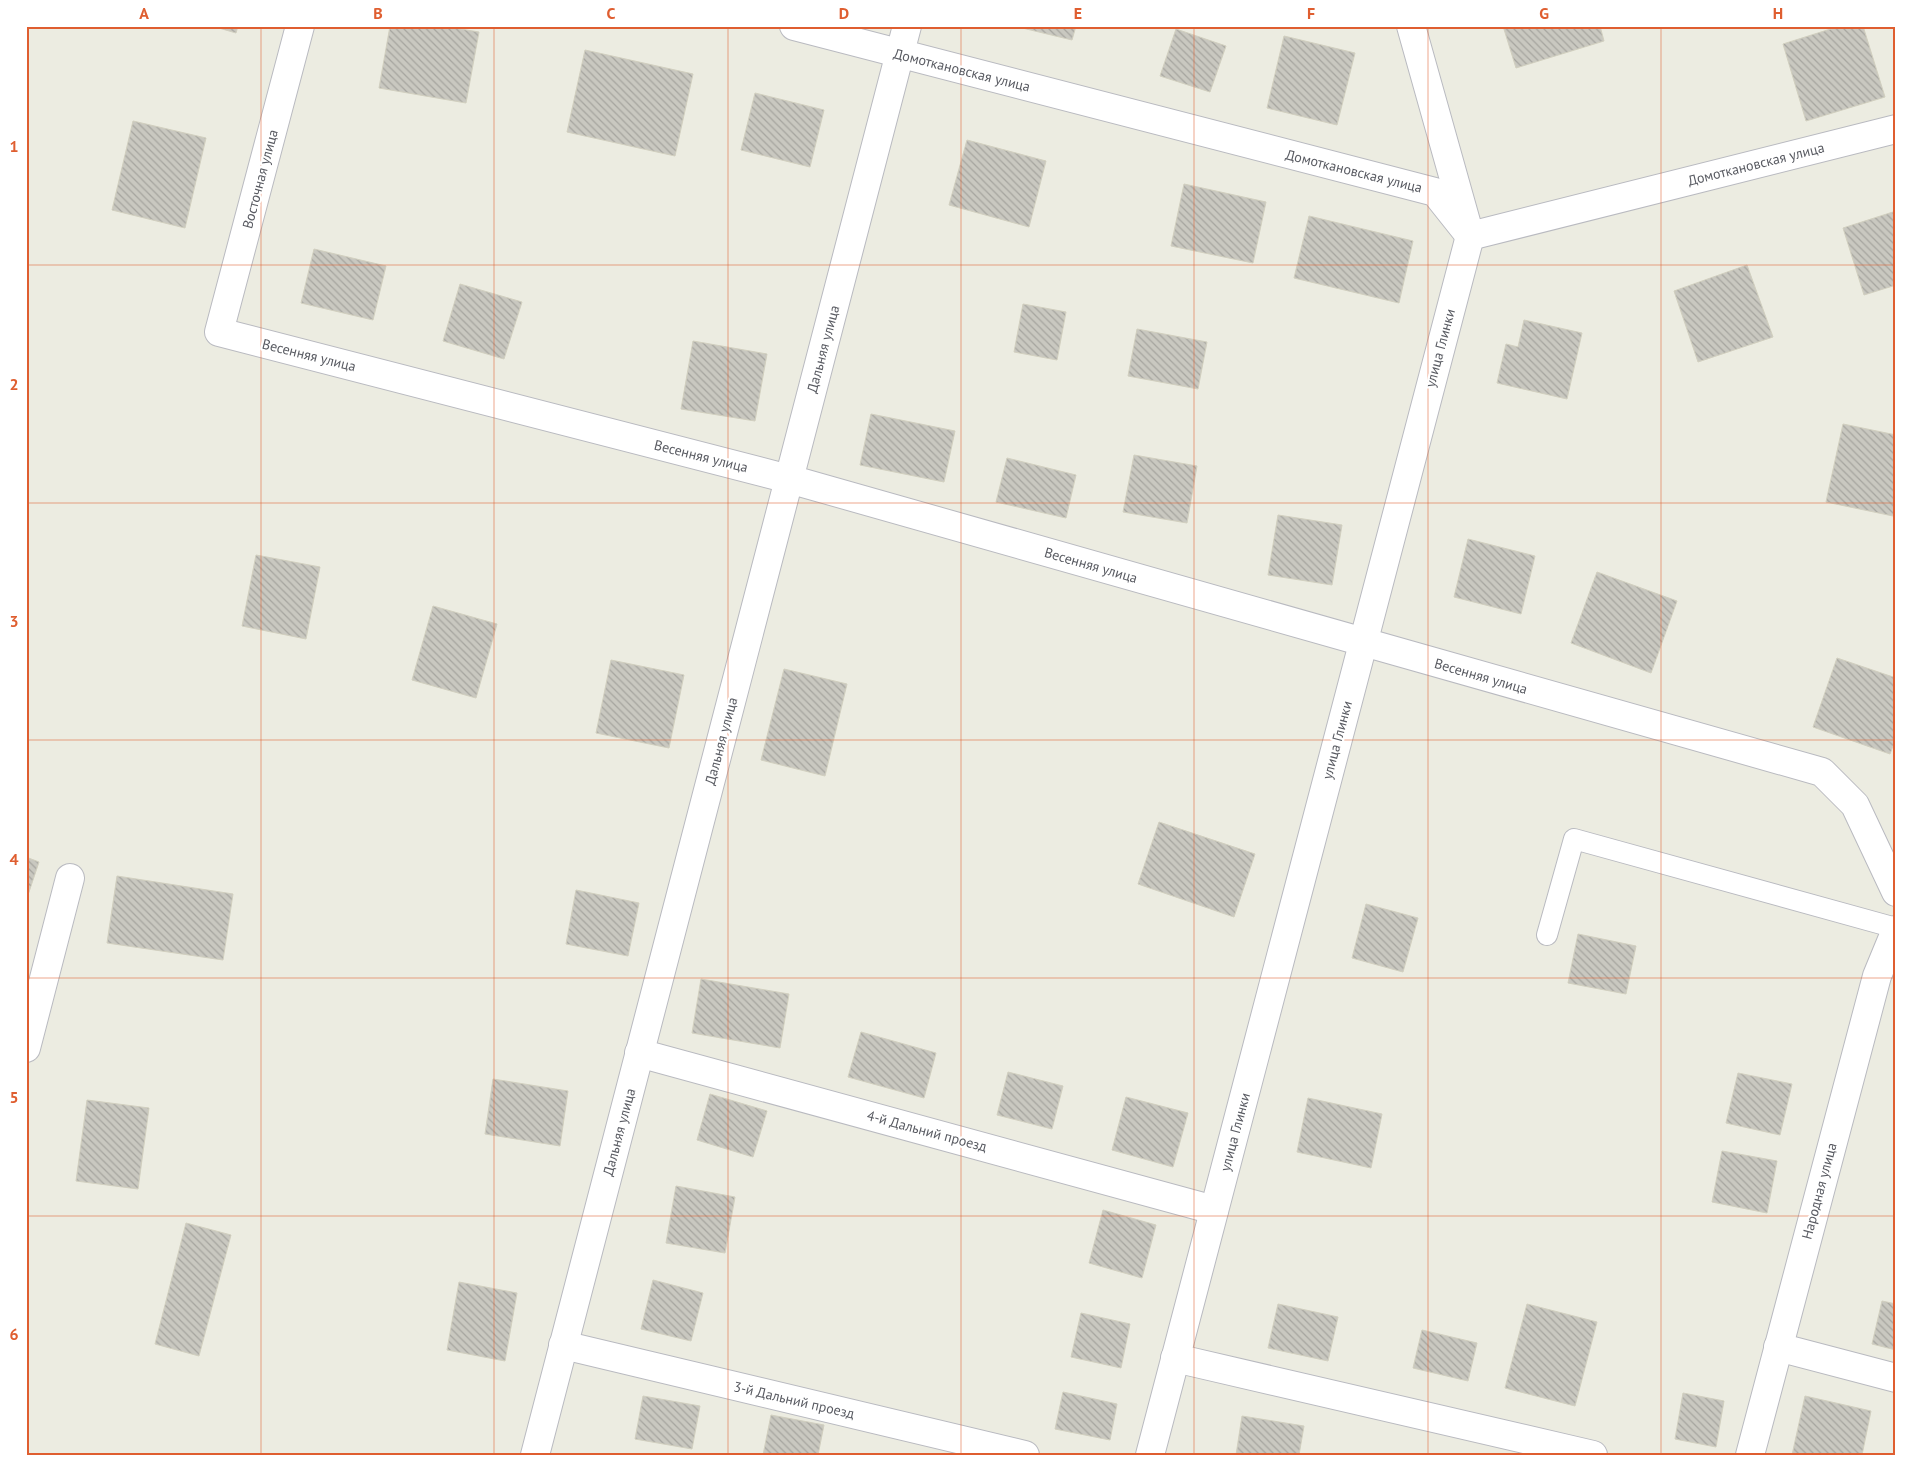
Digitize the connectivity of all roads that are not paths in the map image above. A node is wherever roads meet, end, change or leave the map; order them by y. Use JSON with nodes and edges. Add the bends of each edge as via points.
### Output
{"nodes":[{"id":1,"x":300,"y":26,"type":"edge"},
{"id":2,"x":794,"y":26,"type":"edge"},
{"id":3,"x":906,"y":26,"type":"edge"},
{"id":4,"x":1411,"y":26,"type":"edge"},
{"id":5,"x":900,"y":54,"type":"junction"},
{"id":6,"x":1896,"y":129,"type":"edge"},
{"id":7,"x":1470,"y":236,"type":"junction"},
{"id":8,"x":219,"y":332,"type":"joint"},
{"id":9,"x":789,"y":479,"type":"junction"},
{"id":10,"x":1363,"y":643,"type":"junction"},
{"id":11,"x":70,"y":878,"type":"dead end"},
{"id":12,"x":1896,"y":892,"type":"edge"},
{"id":13,"x":1896,"y":929,"type":"edge"},
{"id":14,"x":1547,"y":935,"type":"dead end"},
{"id":15,"x":26,"y":1048,"type":"edge"},
{"id":16,"x":640,"y":1052,"type":"junction"},
{"id":17,"x":1214,"y":1210,"type":"junction"},
{"id":18,"x":563,"y":1345,"type":"junction"},
{"id":19,"x":1778,"y":1347,"type":"junction"},
{"id":20,"x":1175,"y":1358,"type":"junction"},
{"id":21,"x":1896,"y":1378,"type":"edge"},
{"id":22,"x":535,"y":1455,"type":"edge"},
{"id":23,"x":1026,"y":1455,"type":"edge"},
{"id":24,"x":1150,"y":1455,"type":"edge"},
{"id":25,"x":1593,"y":1455,"type":"edge"},
{"id":26,"x":1750,"y":1455,"type":"edge"}],
"edges":[{"from":1,"to":8,"type":"street","name":"Восточная улица"},
{"from":2,"to":5,"type":"street","name":"Домоткановская улица"},
{"from":3,"to":5,"type":"street","name":"Дальняя улица"},
{"from":4,"to":7,"type":"street"},
{"from":5,"to":7,"type":"street","name":"Домоткановская улица","via":[[1435,192]]},
{"from":5,"to":9,"type":"street","name":"Дальняя улица"},
{"from":6,"to":7,"type":"street","name":"Домоткановская улица"},
{"from":7,"to":10,"type":"street","name":"улица Глинки"},
{"from":8,"to":9,"type":"street","name":"Весенняя улица"},
{"from":9,"to":10,"type":"street","name":"Весенняя улица"},
{"from":9,"to":16,"type":"street","name":"Дальняя улица"},
{"from":10,"to":12,"type":"street","name":"Весенняя улица","via":[[1822,772],[1855,805]]},
{"from":10,"to":17,"type":"street","name":"улица Глинки"},
{"from":11,"to":15,"type":"street"},
{"from":13,"to":14,"type":"lane","via":[[1574,839]]},
{"from":13,"to":19,"type":"street","name":"Народная улица","via":[[1877,976]]},
{"from":16,"to":17,"type":"street","name":"4-й Дальний проезд"},
{"from":16,"to":18,"type":"street","name":"Дальняя улица"},
{"from":17,"to":20,"type":"street","name":"улица Глинки"},
{"from":18,"to":22,"type":"street","name":"Дальняя улица"},
{"from":18,"to":23,"type":"street","name":"3-й Дальний проезд"},
{"from":19,"to":21,"type":"street"},
{"from":19,"to":26,"type":"street","name":"Народная улица"},
{"from":20,"to":24,"type":"street","name":"улица Глинки"},
{"from":20,"to":25,"type":"street"}]}
